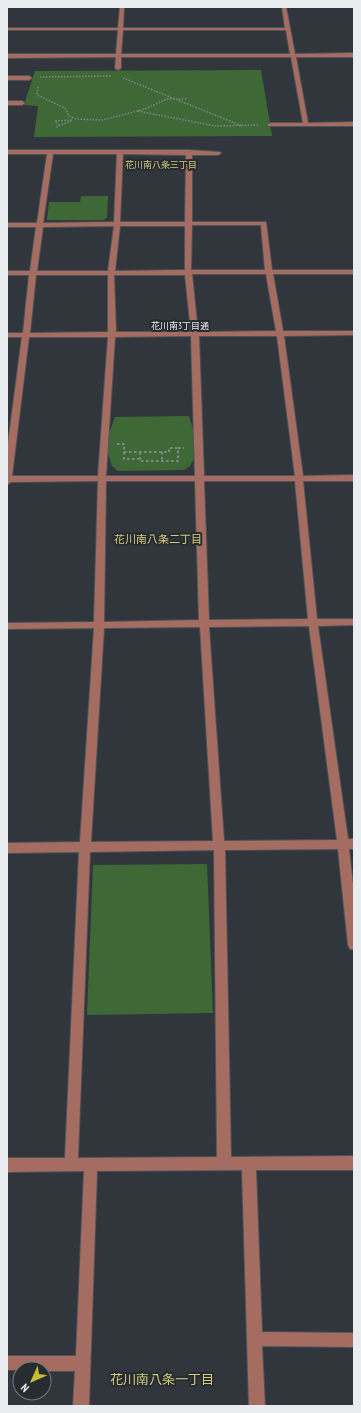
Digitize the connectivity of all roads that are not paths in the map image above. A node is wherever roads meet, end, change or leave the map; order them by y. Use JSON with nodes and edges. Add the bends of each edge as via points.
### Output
{"nodes":[{"id":1,"x":122,"y":7,"type":"edge"},
{"id":2,"x":284,"y":7,"type":"edge"},
{"id":3,"x":120,"y":29,"type":"junction"},
{"id":4,"x":288,"y":29,"type":"junction"},
{"id":5,"x":7,"y":30,"type":"edge"},
{"id":6,"x":294,"y":55,"type":"junction"},
{"id":7,"x":354,"y":55,"type":"edge"},
{"id":8,"x":7,"y":56,"type":"edge"},
{"id":9,"x":118,"y":56,"type":"junction"},
{"id":10,"x":118,"y":68,"type":"road end"},
{"id":11,"x":7,"y":78,"type":"edge"},
{"id":12,"x":29,"y":78,"type":"dead end"},
{"id":13,"x":7,"y":103,"type":"edge"},
{"id":14,"x":22,"y":103,"type":"dead end"},
{"id":15,"x":354,"y":124,"type":"edge"},
{"id":16,"x":270,"y":125,"type":"road end"},
{"id":17,"x":306,"y":125,"type":"junction"},
{"id":18,"x":7,"y":152,"type":"edge"},
{"id":19,"x":50,"y":152,"type":"junction"},
{"id":20,"x":120,"y":152,"type":"junction"},
{"id":21,"x":189,"y":152,"type":"junction"},
{"id":22,"x":218,"y":153,"type":"dead end"},
{"id":23,"x":188,"y":224,"type":"junction"},
{"id":24,"x":7,"y":225,"type":"edge"},
{"id":25,"x":39,"y":225,"type":"junction"},
{"id":26,"x":117,"y":225,"type":"junction"},
{"id":27,"x":269,"y":272,"type":"junction"},
{"id":28,"x":354,"y":272,"type":"edge"},
{"id":29,"x":7,"y":273,"type":"edge"},
{"id":30,"x":33,"y":273,"type":"junction"},
{"id":31,"x":111,"y":273,"type":"junction"},
{"id":32,"x":188,"y":273,"type":"junction"},
{"id":33,"x":354,"y":333,"type":"edge"},
{"id":34,"x":112,"y":334,"type":"junction"},
{"id":35,"x":195,"y":334,"type":"junction"},
{"id":36,"x":280,"y":334,"type":"junction"},
{"id":37,"x":7,"y":335,"type":"edge"},
{"id":38,"x":26,"y":335,"type":"junction"},
{"id":39,"x":200,"y":478,"type":"junction"},
{"id":40,"x":299,"y":478,"type":"junction"},
{"id":41,"x":354,"y":478,"type":"edge"},
{"id":42,"x":7,"y":479,"type":"edge"},
{"id":43,"x":102,"y":479,"type":"junction"},
{"id":44,"x":7,"y":482,"type":"edge"},
{"id":45,"x":354,"y":622,"type":"edge"},
{"id":46,"x":313,"y":623,"type":"junction"},
{"id":47,"x":204,"y":624,"type":"junction"},
{"id":48,"x":99,"y":625,"type":"junction"},
{"id":49,"x":7,"y":626,"type":"edge"},
{"id":50,"x":349,"y":844,"type":"edge"},
{"id":51,"x":219,"y":846,"type":"junction"},
{"id":52,"x":85,"y":847,"type":"junction"},
{"id":53,"x":7,"y":848,"type":"edge"},
{"id":54,"x":354,"y":946,"type":"edge"},
{"id":55,"x":354,"y":1163,"type":"edge"},
{"id":56,"x":71,"y":1164,"type":"junction"},
{"id":57,"x":91,"y":1164,"type":"junction"},
{"id":58,"x":224,"y":1164,"type":"junction"},
{"id":59,"x":249,"y":1164,"type":"junction"},
{"id":60,"x":7,"y":1165,"type":"edge"},
{"id":61,"x":255,"y":1339,"type":"junction"},
{"id":62,"x":354,"y":1340,"type":"edge"},
{"id":63,"x":7,"y":1363,"type":"edge"},
{"id":64,"x":82,"y":1364,"type":"junction"},
{"id":65,"x":81,"y":1406,"type":"edge"},
{"id":66,"x":257,"y":1406,"type":"edge"}],
"edges":[{"from":1,"to":3,"type":"street"},
{"from":2,"to":4,"type":"street"},
{"from":3,"to":4,"type":"street"},
{"from":3,"to":5,"type":"street"},
{"from":3,"to":9,"type":"street"},
{"from":4,"to":6,"type":"street"},
{"from":6,"to":7,"type":"street"},
{"from":6,"to":9,"type":"street"},
{"from":6,"to":17,"type":"street"},
{"from":8,"to":9,"type":"street"},
{"from":9,"to":10,"type":"street"},
{"from":11,"to":12,"type":"street"},
{"from":13,"to":14,"type":"street"},
{"from":15,"to":17,"type":"street"},
{"from":16,"to":17,"type":"street"},
{"from":18,"to":19,"type":"street"},
{"from":19,"to":20,"type":"street"},
{"from":19,"to":25,"type":"street"},
{"from":20,"to":21,"type":"street"},
{"from":20,"to":26,"type":"street"},
{"from":21,"to":22,"type":"street"},
{"from":21,"to":23,"type":"street"},
{"from":23,"to":26,"type":"street"},
{"from":23,"to":27,"type":"street","via":[[264,223]]},
{"from":23,"to":32,"type":"street"},
{"from":24,"to":25,"type":"street"},
{"from":25,"to":26,"type":"street"},
{"from":25,"to":30,"type":"street"},
{"from":26,"to":31,"type":"street"},
{"from":27,"to":28,"type":"street"},
{"from":27,"to":32,"type":"street"},
{"from":27,"to":36,"type":"street"},
{"from":29,"to":30,"type":"street"},
{"from":30,"to":31,"type":"street"},
{"from":30,"to":38,"type":"street"},
{"from":31,"to":32,"type":"street"},
{"from":31,"to":34,"type":"street"},
{"from":32,"to":35,"type":"street"},
{"from":33,"to":36,"type":"street","name":"花川南3丁目通"},
{"from":34,"to":35,"type":"street","name":"花川南3丁目通"},
{"from":34,"to":38,"type":"street","name":"花川南3丁目通"},
{"from":34,"to":43,"type":"street"},
{"from":35,"to":36,"type":"street","name":"花川南3丁目通"},
{"from":35,"to":39,"type":"street"},
{"from":36,"to":40,"type":"street"},
{"from":37,"to":38,"type":"street","name":"花川南3丁目通"},
{"from":38,"to":42,"type":"street"},
{"from":39,"to":40,"type":"street"},
{"from":39,"to":43,"type":"street"},
{"from":39,"to":47,"type":"street"},
{"from":40,"to":41,"type":"street"},
{"from":40,"to":46,"type":"street"},
{"from":42,"to":43,"type":"street"},
{"from":42,"to":44,"type":"street"},
{"from":43,"to":48,"type":"street"},
{"from":45,"to":46,"type":"street"},
{"from":46,"to":47,"type":"street"},
{"from":46,"to":50,"type":"street"},
{"from":47,"to":48,"type":"street"},
{"from":47,"to":51,"type":"street"},
{"from":48,"to":49,"type":"street"},
{"from":48,"to":52,"type":"street"},
{"from":50,"to":51,"type":"street"},
{"from":50,"to":54,"type":"street"},
{"from":51,"to":52,"type":"street"},
{"from":51,"to":58,"type":"street"},
{"from":52,"to":53,"type":"street"},
{"from":52,"to":56,"type":"street"},
{"from":55,"to":59,"type":"street"},
{"from":56,"to":57,"type":"street"},
{"from":56,"to":60,"type":"street"},
{"from":57,"to":58,"type":"street"},
{"from":57,"to":64,"type":"street"},
{"from":58,"to":59,"type":"street"},
{"from":59,"to":61,"type":"street"},
{"from":61,"to":62,"type":"street"},
{"from":61,"to":66,"type":"street"},
{"from":63,"to":64,"type":"street"},
{"from":64,"to":65,"type":"street"}]}
